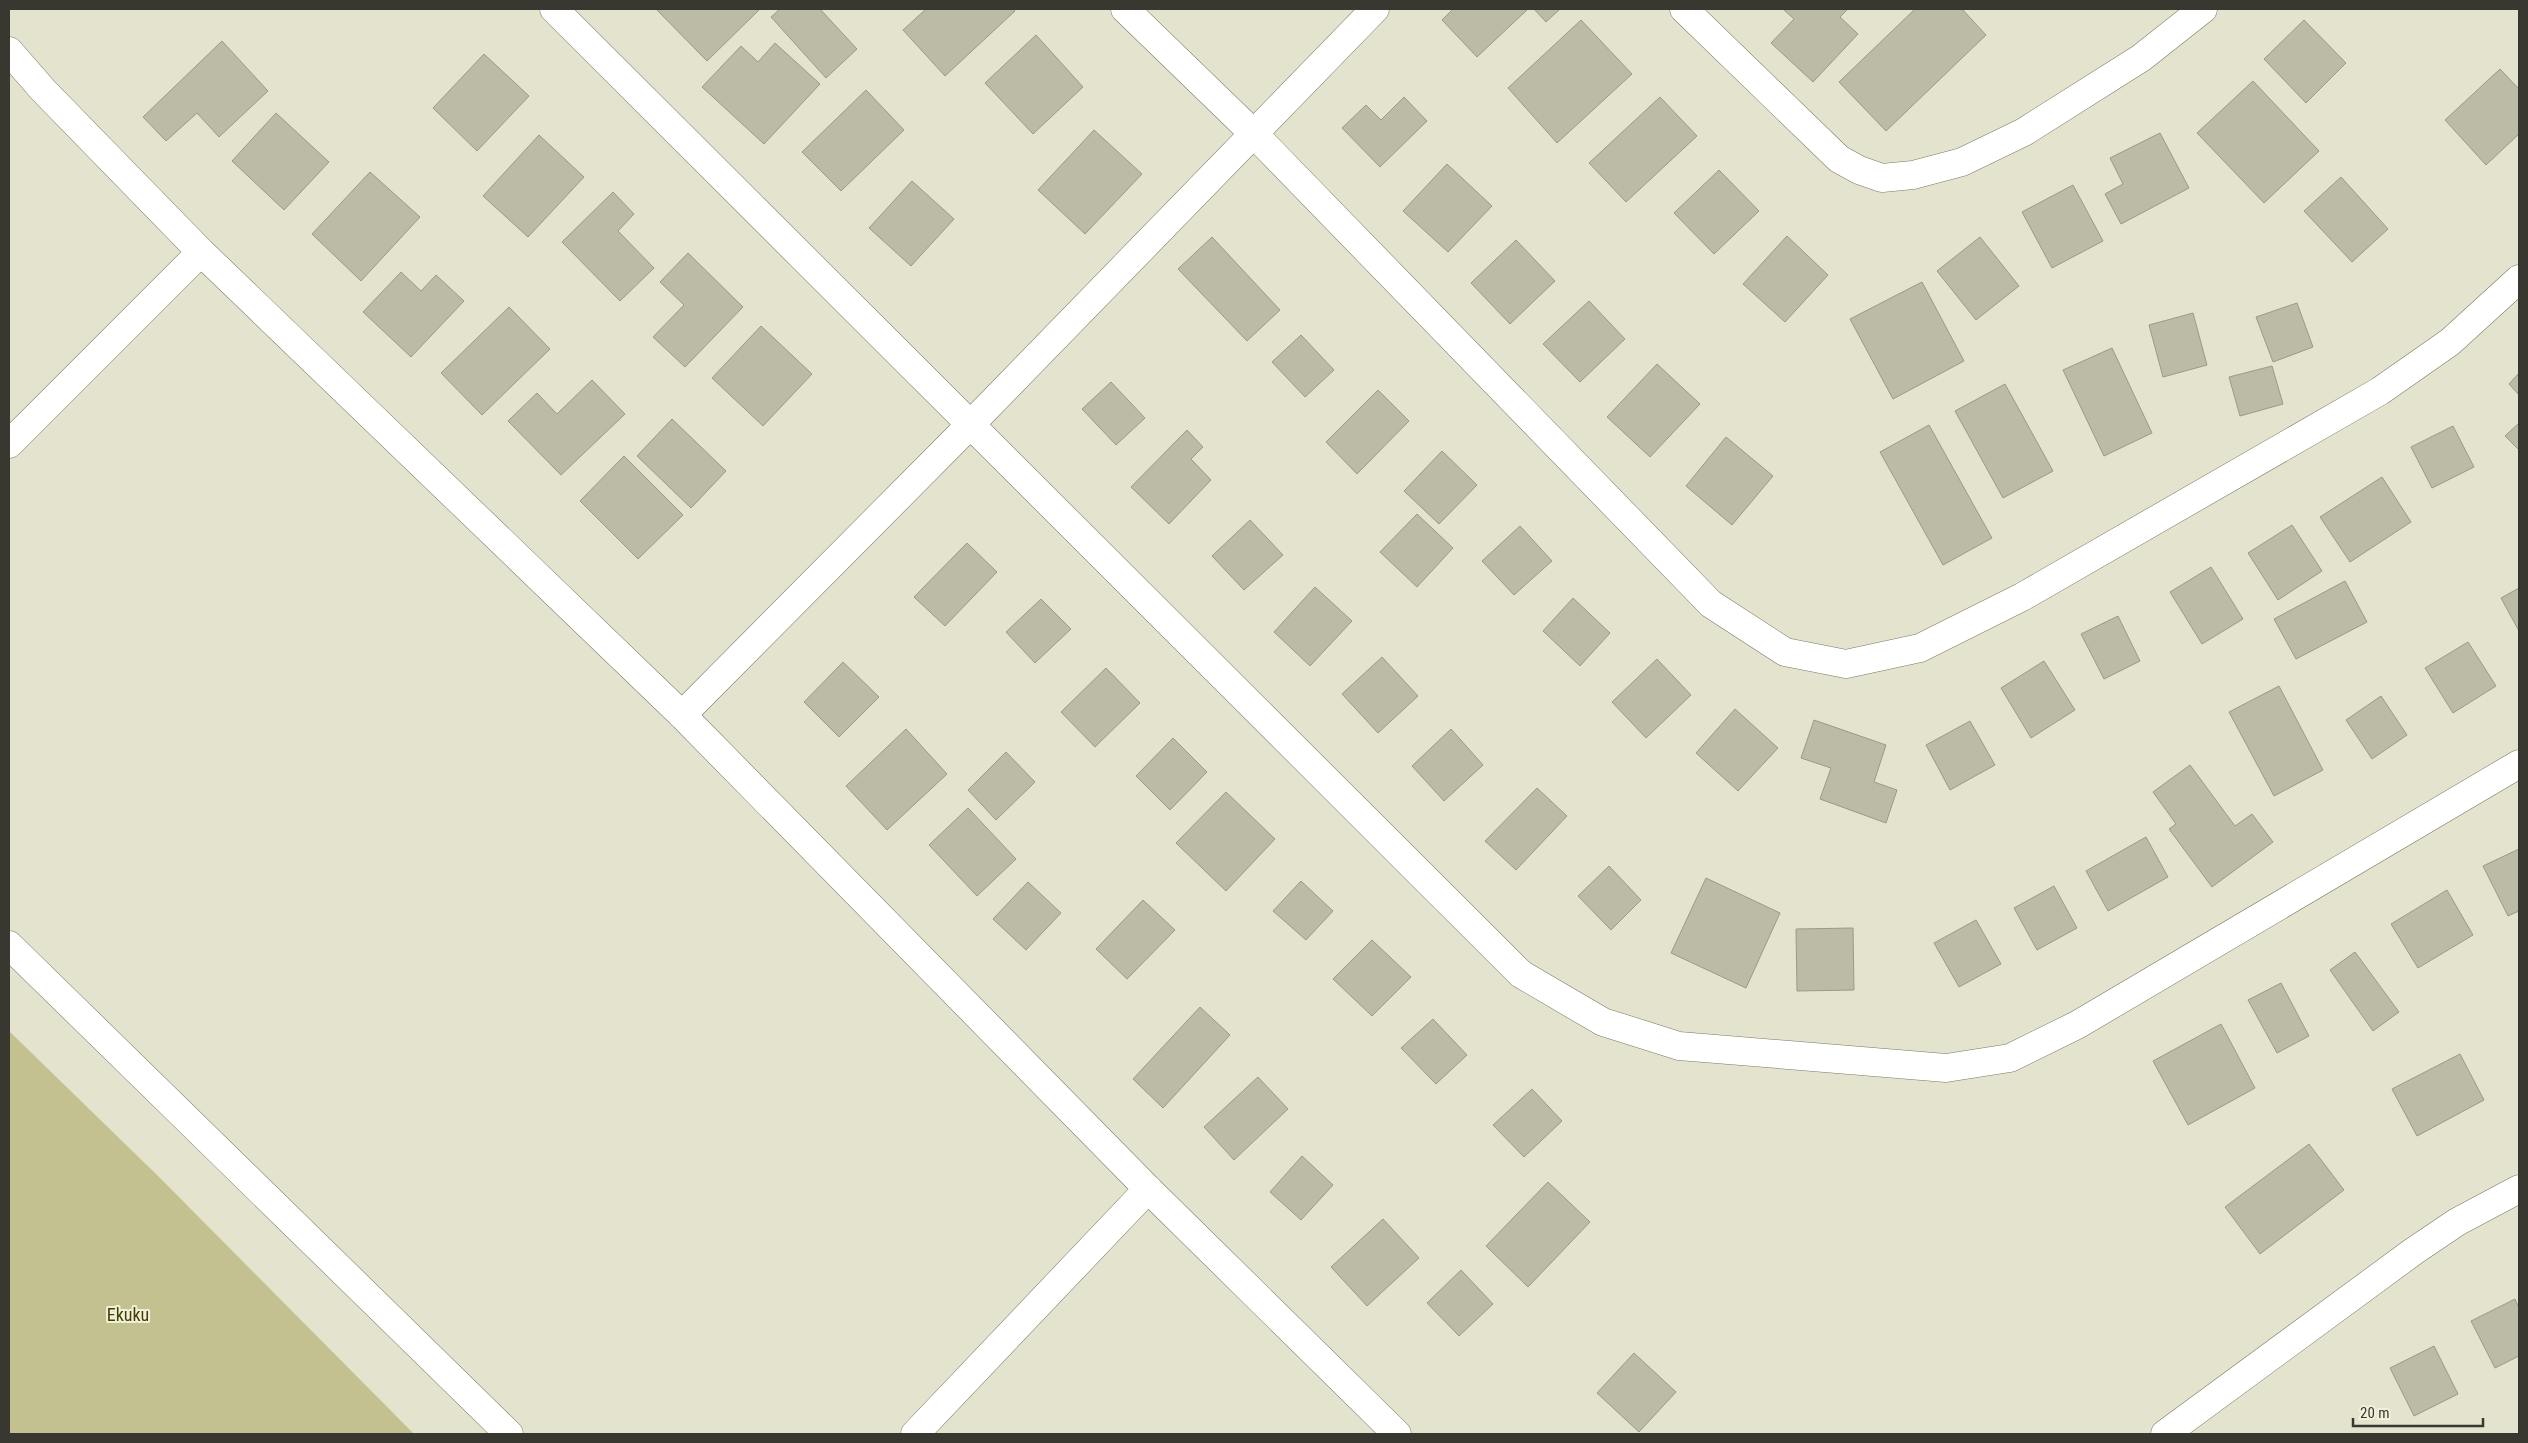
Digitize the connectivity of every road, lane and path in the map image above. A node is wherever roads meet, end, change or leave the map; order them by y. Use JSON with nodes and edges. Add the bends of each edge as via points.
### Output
{"nodes":[{"id":1,"x":554,"y":9,"type":"edge"},
{"id":2,"x":1125,"y":9,"type":"edge"},
{"id":3,"x":1375,"y":9,"type":"edge"},
{"id":4,"x":1684,"y":9,"type":"edge"},
{"id":5,"x":2203,"y":9,"type":"edge"},
{"id":6,"x":9,"y":51,"type":"edge"},
{"id":7,"x":1254,"y":134,"type":"junction"},
{"id":8,"x":201,"y":252,"type":"junction"},
{"id":9,"x":2519,"y":279,"type":"edge"},
{"id":10,"x":970,"y":425,"type":"junction"},
{"id":11,"x":9,"y":444,"type":"edge"},
{"id":12,"x":682,"y":715,"type":"junction"},
{"id":13,"x":2519,"y":764,"type":"edge"},
{"id":14,"x":9,"y":945,"type":"edge"},
{"id":15,"x":1148,"y":1189,"type":"junction"},
{"id":16,"x":2519,"y":1189,"type":"edge"},
{"id":17,"x":510,"y":1434,"type":"edge"},
{"id":18,"x":915,"y":1434,"type":"edge"},
{"id":19,"x":1397,"y":1434,"type":"edge"},
{"id":20,"x":2165,"y":1434,"type":"edge"}],
"edges":[{"from":1,"to":10,"type":"street"},
{"from":2,"to":7,"type":"street"},
{"from":3,"to":7,"type":"street"},
{"from":4,"to":5,"type":"street","via":[[1839,159],[1882,178],[1913,175],[1962,162],[2024,132],[2140,58]]},
{"from":6,"to":8,"type":"street"},
{"from":7,"to":9,"type":"street","via":[[1711,604],[1785,652],[1846,664],[1920,648],[2030,592],[2380,391],[2450,342]]},
{"from":7,"to":10,"type":"street"},
{"from":8,"to":11,"type":"street"},
{"from":8,"to":12,"type":"street"},
{"from":10,"to":12,"type":"street"},
{"from":10,"to":13,"type":"street","via":[[1521,974],[1603,1022],[1678,1046],[1946,1068],[2010,1058],[2077,1025]]},
{"from":12,"to":15,"type":"street"},
{"from":14,"to":17,"type":"street"},
{"from":15,"to":18,"type":"street"},
{"from":15,"to":19,"type":"street"},
{"from":16,"to":20,"type":"street","via":[[2414,1250]]}]}
